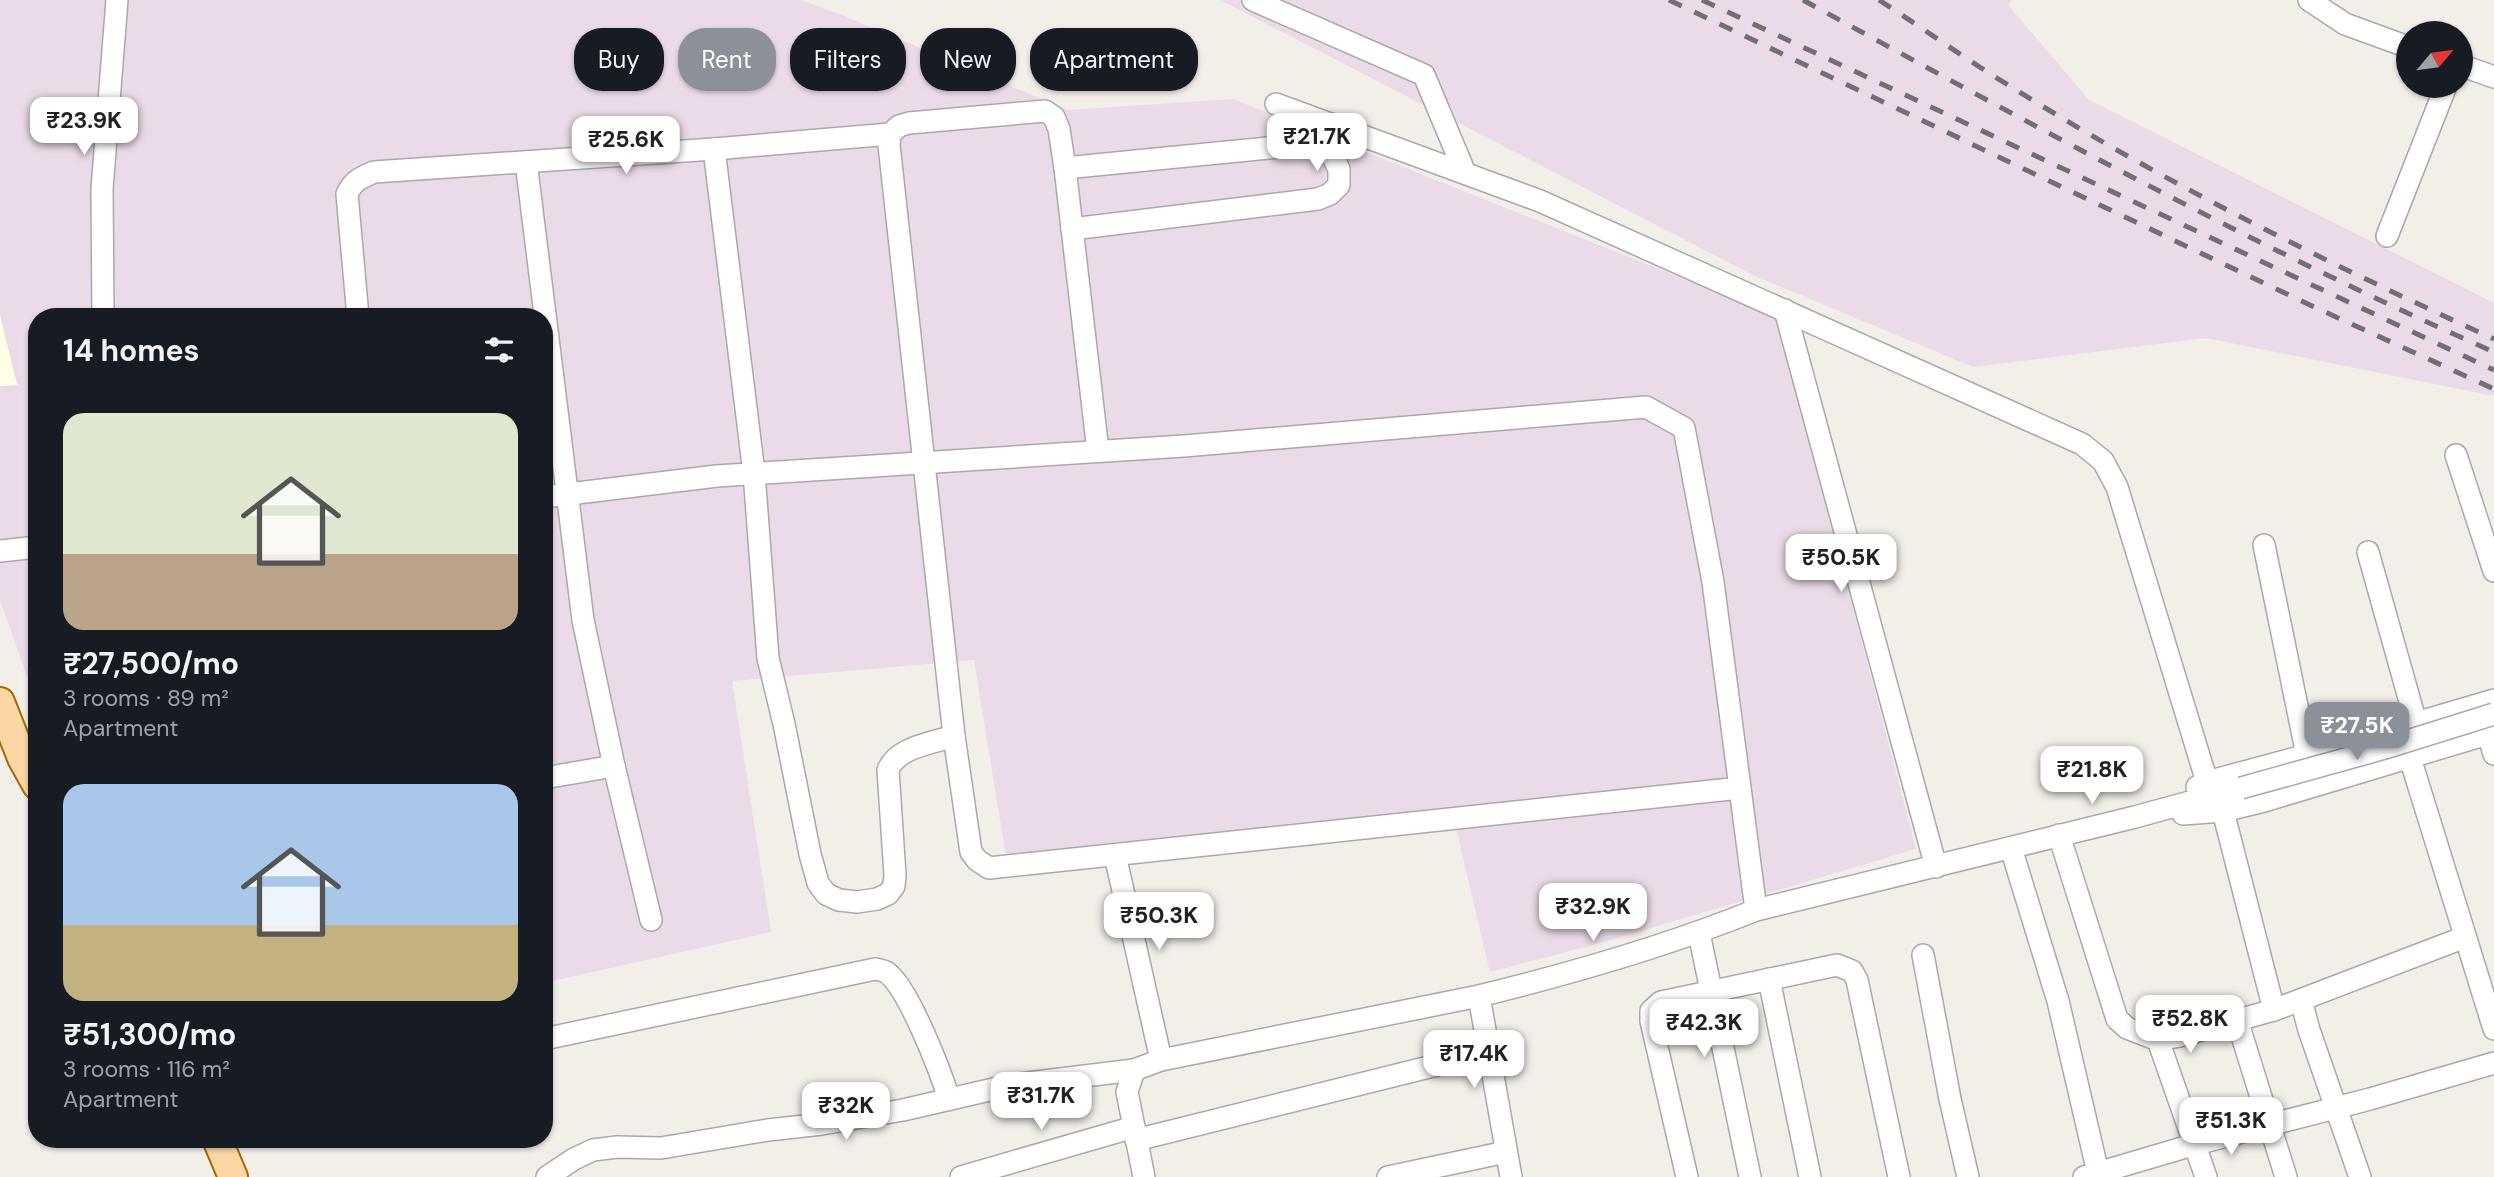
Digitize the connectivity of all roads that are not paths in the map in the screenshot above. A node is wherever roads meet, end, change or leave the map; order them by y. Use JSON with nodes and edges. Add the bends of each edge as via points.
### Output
{"nodes":[{"id":1,"x":117,"y":0,"type":"edge"},
{"id":2,"x":1253,"y":0,"type":"edge"},
{"id":3,"x":2309,"y":0,"type":"edge"},
{"id":4,"x":2396,"y":43,"type":"edge"},
{"id":5,"x":2473,"y":70,"type":"edge"},
{"id":6,"x":2494,"y":77,"type":"edge"},
{"id":7,"x":2441,"y":98,"type":"edge"},
{"id":8,"x":1276,"y":104,"type":"dead end"},
{"id":9,"x":890,"y":134,"type":"junction"},
{"id":10,"x":714,"y":149,"type":"junction"},
{"id":11,"x":526,"y":162,"type":"junction"},
{"id":12,"x":1065,"y":168,"type":"junction"},
{"id":13,"x":1465,"y":173,"type":"junction"},
{"id":14,"x":1072,"y":229,"type":"junction"},
{"id":15,"x":2387,"y":236,"type":"dead end"},
{"id":16,"x":103,"y":308,"type":"edge"},
{"id":17,"x":357,"y":308,"type":"edge"},
{"id":18,"x":544,"y":308,"type":"edge"},
{"id":19,"x":1785,"y":310,"type":"junction"},
{"id":20,"x":553,"y":387,"type":"edge"},
{"id":21,"x":1097,"y":451,"type":"junction"},
{"id":22,"x":2456,"y":455,"type":"dead end"},
{"id":23,"x":924,"y":462,"type":"junction"},
{"id":24,"x":754,"y":473,"type":"junction"},
{"id":25,"x":566,"y":495,"type":"junction"},
{"id":26,"x":553,"y":496,"type":"edge"},
{"id":27,"x":2264,"y":545,"type":"dead end"},
{"id":28,"x":28,"y":548,"type":"edge"},
{"id":29,"x":0,"y":551,"type":"edge"},
{"id":30,"x":2368,"y":552,"type":"dead end"},
{"id":31,"x":2494,"y":571,"type":"edge"},
{"id":32,"x":0,"y":702,"type":"edge"},
{"id":33,"x":2490,"y":716,"type":"edge"},
{"id":34,"x":2408,"y":725,"type":"junction"},
{"id":35,"x":954,"y":736,"type":"junction"},
{"id":36,"x":2494,"y":754,"type":"edge"},
{"id":37,"x":2307,"y":755,"type":"junction"},
{"id":38,"x":2409,"y":758,"type":"junction"},
{"id":39,"x":614,"y":766,"type":"junction"},
{"id":40,"x":28,"y":769,"type":"edge"},
{"id":41,"x":553,"y":776,"type":"edge"},
{"id":42,"x":2207,"y":782,"type":"junction"},
{"id":43,"x":1740,"y":788,"type":"junction"},
{"id":44,"x":2223,"y":811,"type":"junction"},
{"id":45,"x":2135,"y":817,"type":"junction"},
{"id":46,"x":2059,"y":835,"type":"junction"},
{"id":47,"x":2011,"y":848,"type":"junction"},
{"id":48,"x":1115,"y":855,"type":"junction"},
{"id":49,"x":1936,"y":867,"type":"junction"},
{"id":50,"x":1756,"y":910,"type":"junction"},
{"id":51,"x":651,"y":920,"type":"dead end"},
{"id":52,"x":1699,"y":933,"type":"junction"},
{"id":53,"x":2465,"y":937,"type":"junction"},
{"id":54,"x":1923,"y":955,"type":"dead end"},
{"id":55,"x":1769,"y":979,"type":"junction"},
{"id":56,"x":1711,"y":991,"type":"junction"},
{"id":57,"x":1479,"y":996,"type":"junction"},
{"id":58,"x":2301,"y":1000,"type":"junction"},
{"id":59,"x":2274,"y":1010,"type":"junction"},
{"id":60,"x":2237,"y":1020,"type":"junction"},
{"id":61,"x":2494,"y":1029,"type":"edge"},
{"id":62,"x":553,"y":1037,"type":"edge"},
{"id":63,"x":2158,"y":1040,"type":"junction"},
{"id":64,"x":1489,"y":1052,"type":"junction"},
{"id":65,"x":1161,"y":1060,"type":"junction"},
{"id":66,"x":2494,"y":1063,"type":"edge"},
{"id":67,"x":1133,"y":1070,"type":"junction"},
{"id":68,"x":949,"y":1100,"type":"junction"},
{"id":69,"x":2336,"y":1107,"type":"junction"},
{"id":70,"x":2272,"y":1125,"type":"junction"},
{"id":71,"x":1135,"y":1133,"type":"junction"},
{"id":72,"x":2196,"y":1144,"type":"junction"},
{"id":73,"x":221,"y":1148,"type":"edge"},
{"id":74,"x":1506,"y":1152,"type":"junction"},
{"id":75,"x":2094,"y":1176,"type":"edge"},
{"id":76,"x":233,"y":1177,"type":"edge"},
{"id":77,"x":547,"y":1177,"type":"edge"},
{"id":78,"x":961,"y":1177,"type":"edge"},
{"id":79,"x":1143,"y":1177,"type":"edge"},
{"id":80,"x":1388,"y":1177,"type":"edge"},
{"id":81,"x":1511,"y":1177,"type":"edge"},
{"id":82,"x":1686,"y":1177,"type":"edge"},
{"id":83,"x":1751,"y":1177,"type":"edge"},
{"id":84,"x":1810,"y":1177,"type":"edge"},
{"id":85,"x":1899,"y":1177,"type":"edge"},
{"id":86,"x":1968,"y":1177,"type":"edge"},
{"id":87,"x":2206,"y":1177,"type":"edge"},
{"id":88,"x":2287,"y":1177,"type":"edge"},
{"id":89,"x":2360,"y":1177,"type":"edge"}],
"edges":[{"from":1,"to":16,"type":"street","via":[[102,189]]},
{"from":2,"to":13,"type":"street","via":[[1424,75]]},
{"from":3,"to":4,"type":"street","via":[[2345,24]]},
{"from":5,"to":6,"type":"street"},
{"from":7,"to":15,"type":"street"},
{"from":8,"to":13,"type":"street"},
{"from":9,"to":10,"type":"street"},
{"from":9,"to":12,"type":"street","via":[[909,123],[1045,111],[1059,129]]},
{"from":9,"to":23,"type":"street"},
{"from":10,"to":11,"type":"street"},
{"from":10,"to":24,"type":"street"},
{"from":11,"to":17,"type":"street","via":[[374,173],[352,184],[347,194]]},
{"from":11,"to":18,"type":"street"},
{"from":12,"to":14,"type":"street"},
{"from":12,"to":14,"type":"street","via":[[1309,145],[1329,150],[1339,169],[1339,185],[1318,199]]},
{"from":13,"to":19,"type":"street","via":[[1540,201]]},
{"from":14,"to":21,"type":"street"},
{"from":19,"to":42,"type":"street","via":[[2082,444],[2102,461],[2117,487]]},
{"from":19,"to":49,"type":"street"},
{"from":20,"to":25,"type":"street"},
{"from":21,"to":23,"type":"street"},
{"from":21,"to":43,"type":"street","via":[[1646,407],[1684,428],[1713,582]]},
{"from":22,"to":31,"type":"street"},
{"from":23,"to":24,"type":"street"},
{"from":23,"to":35,"type":"street"},
{"from":24,"to":25,"type":"street"},
{"from":24,"to":35,"type":"street","via":[[768,658],[810,854],[818,884],[826,894],[857,902],[888,894],[895,875],[888,770],[899,755]]},
{"from":25,"to":26,"type":"street"},
{"from":25,"to":39,"type":"street","via":[[583,620]]},
{"from":27,"to":37,"type":"street"},
{"from":28,"to":29,"type":"street"},
{"from":30,"to":34,"type":"street"},
{"from":32,"to":40,"type":"main road"},
{"from":33,"to":34,"type":"street"},
{"from":33,"to":36,"type":"street"},
{"from":33,"to":38,"type":"street"},
{"from":33,"to":45,"type":"street","bridge":true},
{"from":34,"to":37,"type":"street"},
{"from":34,"to":38,"type":"street"},
{"from":35,"to":48,"type":"street","via":[[971,852],[977,860],[989,868]]},
{"from":37,"to":42,"type":"street"},
{"from":38,"to":44,"type":"street"},
{"from":38,"to":53,"type":"street"},
{"from":39,"to":41,"type":"street"},
{"from":39,"to":51,"type":"street"},
{"from":42,"to":45,"type":"street"},
{"from":43,"to":48,"type":"street"},
{"from":43,"to":50,"type":"street"},
{"from":44,"to":45,"type":"street"},
{"from":44,"to":59,"type":"street"},
{"from":45,"to":46,"type":"street"},
{"from":46,"to":47,"type":"street"},
{"from":46,"to":63,"type":"street","via":[[2117,1019]]},
{"from":47,"to":49,"type":"street"},
{"from":47,"to":75,"type":"street","via":[[2058,1001]]},
{"from":48,"to":65,"type":"street"},
{"from":49,"to":50,"type":"street"},
{"from":50,"to":52,"type":"street"},
{"from":52,"to":56,"type":"street"},
{"from":52,"to":57,"type":"street"},
{"from":53,"to":58,"type":"street"},
{"from":53,"to":61,"type":"street"},
{"from":54,"to":86,"type":"street"},
{"from":55,"to":56,"type":"street"},
{"from":55,"to":84,"type":"street"},
{"from":55,"to":85,"type":"street","via":[[1837,965],[1853,971]]},
{"from":56,"to":82,"type":"street","via":[[1661,1002],[1651,1011]]},
{"from":56,"to":83,"type":"street"},
{"from":57,"to":64,"type":"street"},
{"from":57,"to":65,"type":"street"},
{"from":58,"to":59,"type":"street"},
{"from":58,"to":69,"type":"street"},
{"from":59,"to":60,"type":"street"},
{"from":60,"to":63,"type":"street"},
{"from":60,"to":70,"type":"street"},
{"from":62,"to":68,"type":"street","via":[[876,969],[897,984],[938,1064]]},
{"from":63,"to":72,"type":"street"},
{"from":64,"to":71,"type":"street"},
{"from":64,"to":74,"type":"street"},
{"from":65,"to":67,"type":"street"},
{"from":66,"to":69,"type":"street"},
{"from":67,"to":68,"type":"street","via":[[1011,1085]]},
{"from":67,"to":71,"type":"street","via":[[1127,1092]]},
{"from":68,"to":77,"type":"street","via":[[673,1146],[593,1150]]},
{"from":69,"to":70,"type":"street"},
{"from":69,"to":89,"type":"street"},
{"from":70,"to":72,"type":"street"},
{"from":70,"to":88,"type":"street"},
{"from":71,"to":78,"type":"street"},
{"from":71,"to":79,"type":"street"},
{"from":72,"to":75,"type":"street"},
{"from":72,"to":87,"type":"street"},
{"from":73,"to":76,"type":"main road"},
{"from":74,"to":80,"type":"street"},
{"from":74,"to":81,"type":"street"}]}
